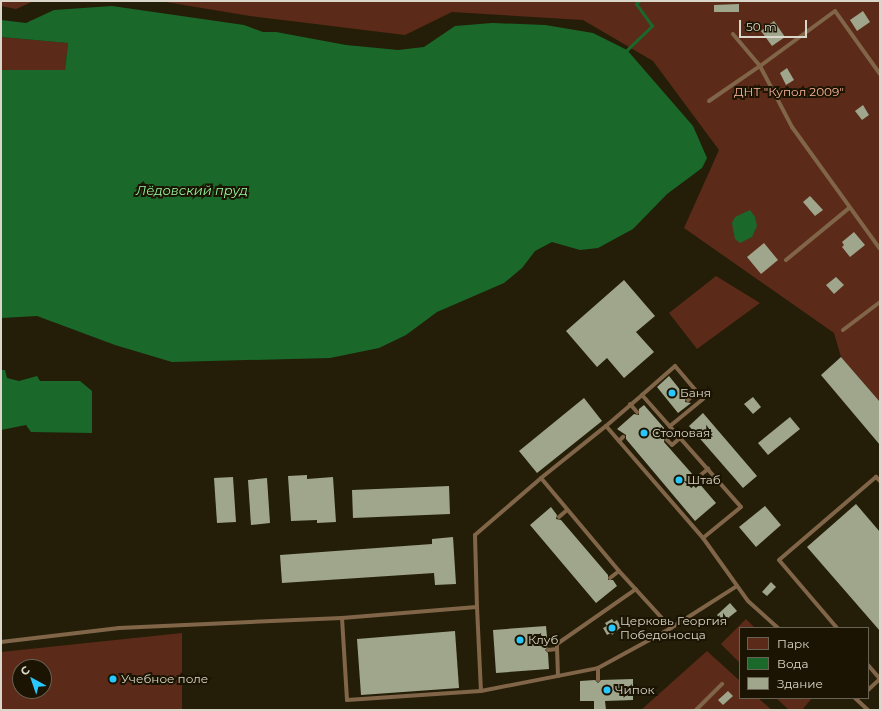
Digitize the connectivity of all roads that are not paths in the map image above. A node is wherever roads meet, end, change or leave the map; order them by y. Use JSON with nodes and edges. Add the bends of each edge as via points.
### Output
{"nodes":[{"id":1,"x":733,"y":34,"type":"dead end"},
{"id":2,"x":760,"y":66,"type":"junction"},
{"id":3,"x":880,"y":74,"type":"edge"},
{"id":4,"x":709,"y":101,"type":"dead end"},
{"id":5,"x":849,"y":208,"type":"junction"},
{"id":6,"x":880,"y":249,"type":"edge"},
{"id":7,"x":786,"y":260,"type":"dead end"},
{"id":8,"x":880,"y":302,"type":"edge"},
{"id":9,"x":843,"y":330,"type":"dead end"},
{"id":10,"x":696,"y":392,"type":"junction"},
{"id":11,"x":642,"y":395,"type":"junction"},
{"id":12,"x":688,"y":400,"type":"dead end"},
{"id":13,"x":630,"y":404,"type":"junction"},
{"id":14,"x":637,"y":412,"type":"dead end"},
{"id":15,"x":606,"y":426,"type":"junction"},
{"id":16,"x":670,"y":426,"type":"junction"},
{"id":17,"x":623,"y":437,"type":"dead end"},
{"id":18,"x":680,"y":438,"type":"junction"},
{"id":19,"x":667,"y":440,"type":"dead end"},
{"id":20,"x":619,"y":441,"type":"junction"},
{"id":21,"x":708,"y":470,"type":"junction"},
{"id":22,"x":541,"y":478,"type":"junction"},
{"id":23,"x":696,"y":479,"type":"dead end"},
{"id":24,"x":880,"y":481,"type":"edge"},
{"id":25,"x":568,"y":510,"type":"junction"},
{"id":26,"x":559,"y":517,"type":"dead end"},
{"id":27,"x":703,"y":538,"type":"junction"},
{"id":28,"x":618,"y":571,"type":"junction"},
{"id":29,"x":610,"y":578,"type":"dead end"},
{"id":30,"x":737,"y":586,"type":"junction"},
{"id":31,"x":636,"y":589,"type":"junction"},
{"id":32,"x":477,"y":608,"type":"junction"},
{"id":33,"x":342,"y":618,"type":"junction"},
{"id":34,"x":777,"y":627,"type":"edge"},
{"id":35,"x":836,"y":627,"type":"edge"},
{"id":36,"x":671,"y":628,"type":"junction"},
{"id":37,"x":1,"y":642,"type":"edge"},
{"id":38,"x":557,"y":649,"type":"junction"},
{"id":39,"x":548,"y":650,"type":"dead end"},
{"id":40,"x":869,"y":666,"type":"edge"},
{"id":41,"x":598,"y":668,"type":"junction"},
{"id":42,"x":558,"y":676,"type":"junction"},
{"id":43,"x":880,"y":679,"type":"edge"},
{"id":44,"x":598,"y":680,"type":"dead end"},
{"id":45,"x":722,"y":684,"type":"dead end"},
{"id":46,"x":869,"y":689,"type":"edge"},
{"id":47,"x":481,"y":691,"type":"junction"},
{"id":48,"x":858,"y":699,"type":"edge"},
{"id":49,"x":696,"y":710,"type":"edge"},
{"id":50,"x":868,"y":710,"type":"edge"}],
"edges":[{"from":1,"to":2,"type":"lane"},
{"from":2,"to":3,"type":"lane","via":[[835,11]]},
{"from":2,"to":4,"type":"lane"},
{"from":2,"to":5,"type":"lane","via":[[792,127]]},
{"from":5,"to":6,"type":"lane"},
{"from":5,"to":7,"type":"lane"},
{"from":8,"to":9,"type":"lane"},
{"from":10,"to":11,"type":"lane","via":[[675,366]]},
{"from":10,"to":12,"type":"lane"},
{"from":10,"to":16,"type":"lane","via":[[703,400]]},
{"from":11,"to":13,"type":"lane"},
{"from":11,"to":16,"type":"lane"},
{"from":13,"to":14,"type":"lane"},
{"from":13,"to":15,"type":"lane"},
{"from":15,"to":20,"type":"lane"},
{"from":15,"to":22,"type":"lane"},
{"from":16,"to":18,"type":"lane"},
{"from":17,"to":20,"type":"lane"},
{"from":18,"to":19,"type":"lane","via":[[672,445]]},
{"from":18,"to":21,"type":"lane"},
{"from":20,"to":27,"type":"lane"},
{"from":21,"to":23,"type":"lane"},
{"from":21,"to":27,"type":"lane","via":[[741,507]]},
{"from":22,"to":25,"type":"lane"},
{"from":22,"to":32,"type":"lane","via":[[475,535]]},
{"from":24,"to":35,"type":"lane","via":[[876,477],[779,560]]},
{"from":25,"to":26,"type":"lane"},
{"from":25,"to":28,"type":"lane"},
{"from":27,"to":30,"type":"lane"},
{"from":28,"to":29,"type":"lane"},
{"from":28,"to":31,"type":"lane"},
{"from":30,"to":34,"type":"lane","via":[[748,601]]},
{"from":30,"to":36,"type":"lane"},
{"from":31,"to":36,"type":"lane"},
{"from":31,"to":38,"type":"lane","via":[[557,644]]},
{"from":32,"to":33,"type":"lane"},
{"from":32,"to":47,"type":"lane"},
{"from":33,"to":37,"type":"lane","via":[[119,628]]},
{"from":33,"to":47,"type":"lane","via":[[347,700]]},
{"from":36,"to":41,"type":"lane"},
{"from":38,"to":39,"type":"lane"},
{"from":38,"to":42,"type":"lane"},
{"from":40,"to":43,"type":"lane"},
{"from":41,"to":42,"type":"lane"},
{"from":41,"to":44,"type":"lane"},
{"from":42,"to":47,"type":"lane"},
{"from":43,"to":46,"type":"lane"},
{"from":45,"to":49,"type":"lane"},
{"from":48,"to":50,"type":"lane"}]}
